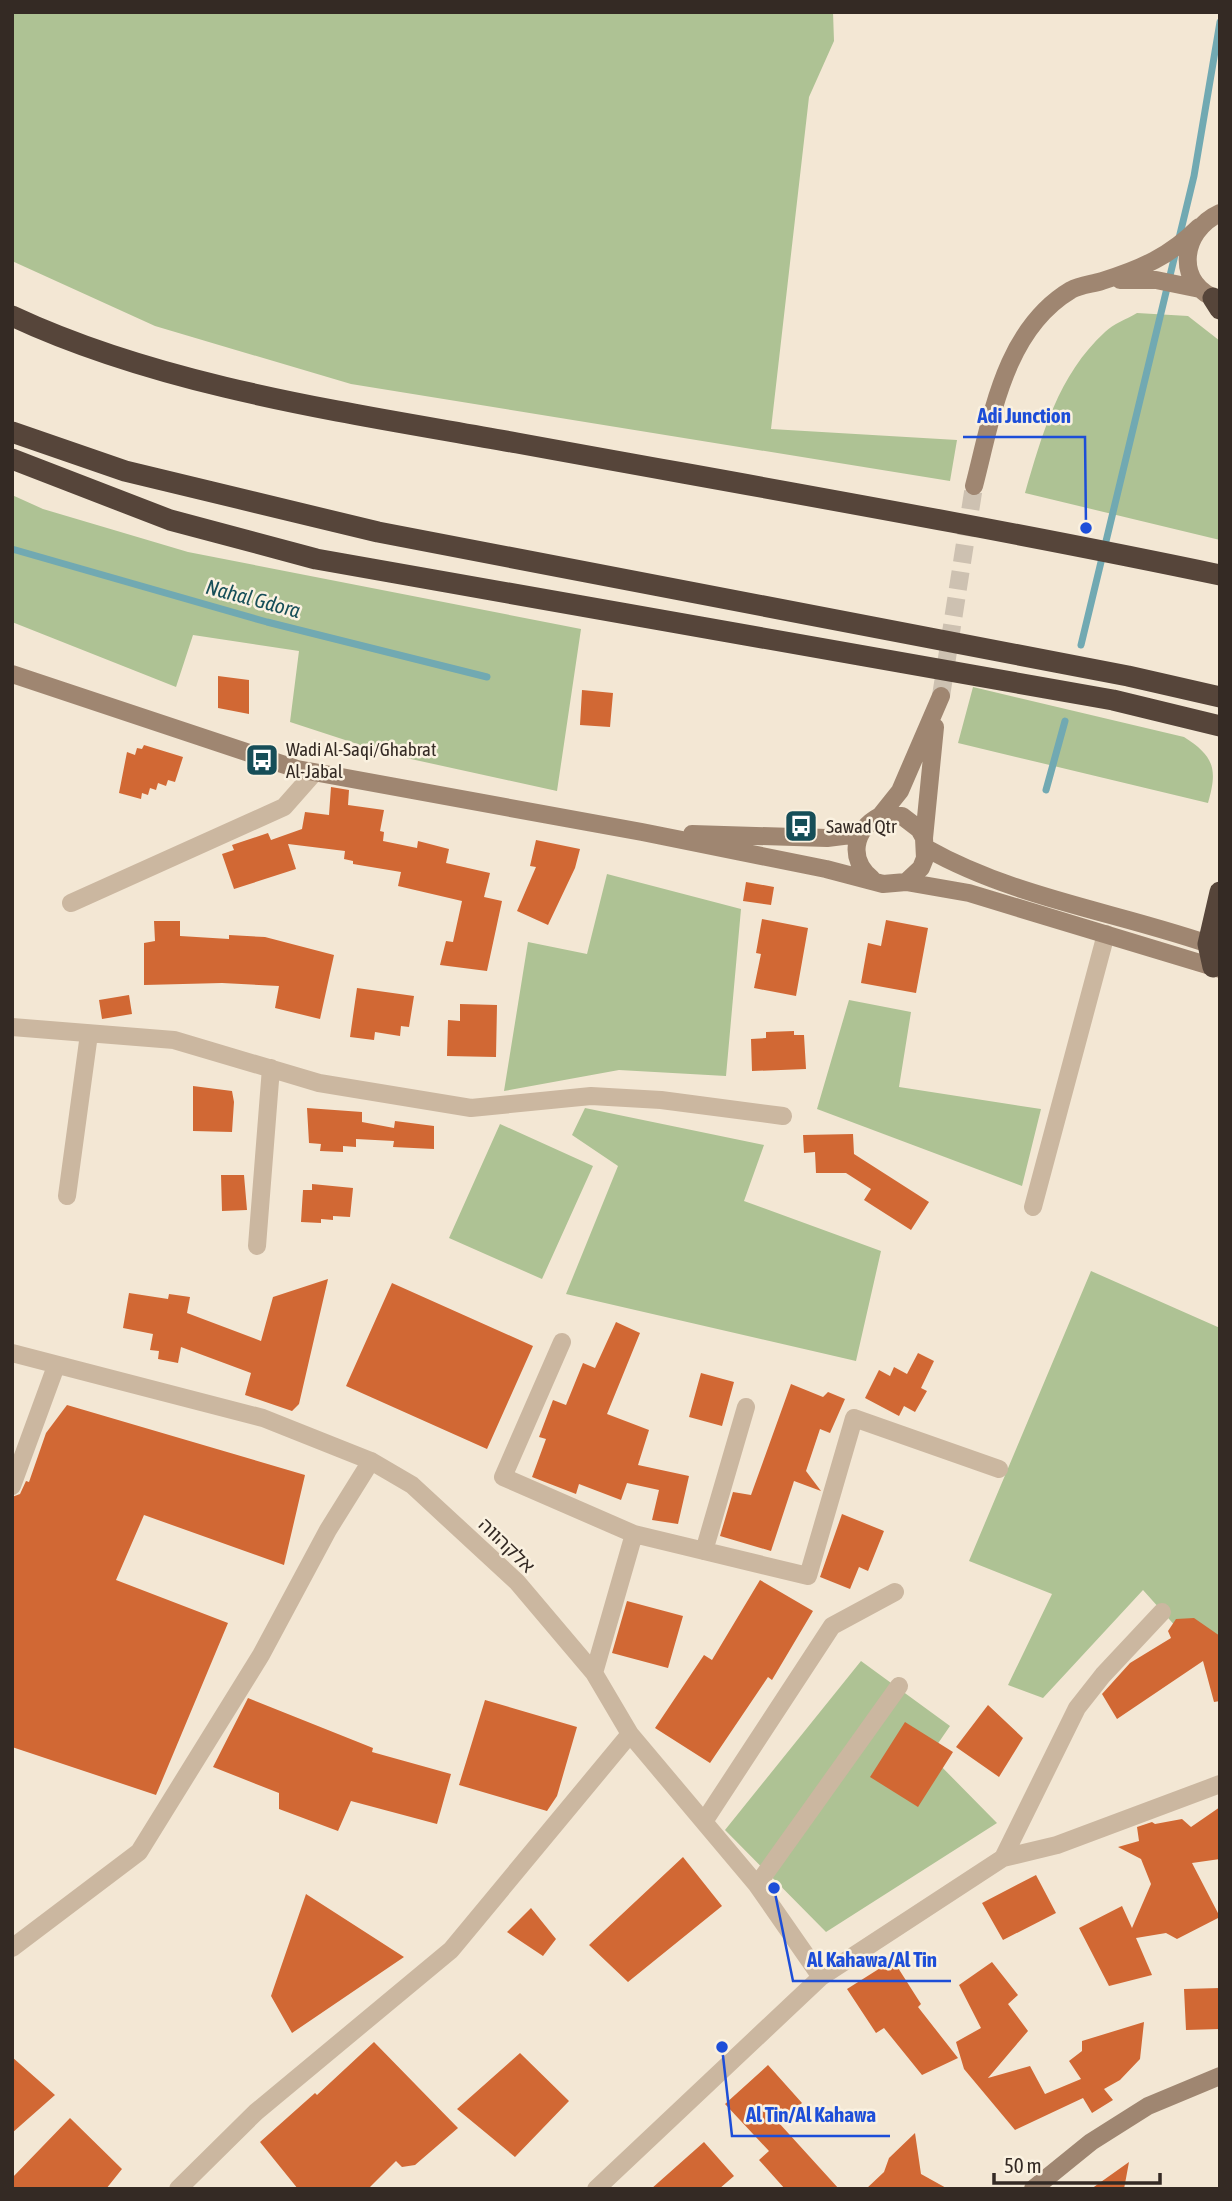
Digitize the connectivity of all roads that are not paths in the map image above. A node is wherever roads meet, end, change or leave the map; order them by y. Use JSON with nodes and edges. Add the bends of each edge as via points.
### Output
{"nodes":[{"id":1,"x":1220,"y":213,"type":"edge"},
{"id":2,"x":1199,"y":227,"type":"junction"},
{"id":3,"x":1103,"y":281,"type":"junction"},
{"id":4,"x":1213,"y":299,"type":"edge"},
{"id":5,"x":12,"y":316,"type":"edge"},
{"id":6,"x":12,"y":432,"type":"edge"},
{"id":7,"x":12,"y":459,"type":"edge"},
{"id":8,"x":974,"y":486,"type":"tunnel mouth"},
{"id":9,"x":1199,"y":568,"type":"edge"},
{"id":10,"x":1220,"y":575,"type":"edge"},
{"id":11,"x":12,"y":674,"type":"edge"},
{"id":12,"x":1220,"y":697,"type":"edge"},
{"id":13,"x":1197,"y":720,"type":"junction"},
{"id":14,"x":1220,"y":726,"type":"edge"},
{"id":15,"x":1220,"y":734,"type":"edge"},
{"id":16,"x":314,"y":773,"type":"junction"},
{"id":17,"x":880,"y":816,"type":"junction"},
{"id":18,"x":642,"y":832,"type":"junction"},
{"id":19,"x":859,"y":834,"type":"junction"},
{"id":20,"x":925,"y":843,"type":"junction"},
{"id":21,"x":872,"y":879,"type":"junction"},
{"id":22,"x":905,"y":882,"type":"junction"},
{"id":23,"x":1220,"y":892,"type":"edge"},
{"id":24,"x":71,"y":903,"type":"dead end"},
{"id":25,"x":1106,"y":934,"type":"junction"},
{"id":26,"x":1216,"y":958,"type":"edge"},
{"id":27,"x":12,"y":1027,"type":"edge"},
{"id":28,"x":89,"y":1034,"type":"junction"},
{"id":29,"x":271,"y":1069,"type":"junction"},
{"id":30,"x":783,"y":1116,"type":"dead end"},
{"id":31,"x":67,"y":1196,"type":"dead end"},
{"id":32,"x":1033,"y":1207,"type":"dead end"},
{"id":33,"x":257,"y":1246,"type":"dead end"},
{"id":34,"x":562,"y":1342,"type":"dead end"},
{"id":35,"x":12,"y":1353,"type":"edge"},
{"id":36,"x":56,"y":1366,"type":"junction"},
{"id":37,"x":746,"y":1406,"type":"dead end"},
{"id":38,"x":371,"y":1461,"type":"junction"},
{"id":39,"x":999,"y":1469,"type":"dead end"},
{"id":40,"x":12,"y":1486,"type":"edge"},
{"id":41,"x":634,"y":1534,"type":"junction"},
{"id":42,"x":704,"y":1551,"type":"junction"},
{"id":43,"x":895,"y":1592,"type":"dead end"},
{"id":44,"x":1162,"y":1612,"type":"dead end"},
{"id":45,"x":594,"y":1673,"type":"junction"},
{"id":46,"x":899,"y":1686,"type":"dead end"},
{"id":47,"x":630,"y":1734,"type":"junction"},
{"id":48,"x":1220,"y":1784,"type":"edge"},
{"id":49,"x":705,"y":1820,"type":"junction"},
{"id":50,"x":1003,"y":1858,"type":"junction"},
{"id":51,"x":757,"y":1885,"type":"junction"},
{"id":52,"x":12,"y":1948,"type":"edge"},
{"id":53,"x":821,"y":1977,"type":"junction"},
{"id":54,"x":1220,"y":2076,"type":"edge"},
{"id":55,"x":178,"y":2189,"type":"edge"},
{"id":56,"x":596,"y":2189,"type":"edge"},
{"id":57,"x":1033,"y":2189,"type":"edge"}],
"edges":[{"from":1,"to":2,"type":"street"},
{"from":2,"to":3,"type":"street","via":[[1175,250]]},
{"from":2,"to":4,"type":"street","via":[[1191,238],[1188,264]]},
{"from":3,"to":4,"type":"street","via":[[1156,280]]},
{"from":3,"to":8,"type":"street","via":[[1073,289],[1050,307],[1015,351],[1000,384]]},
{"from":5,"to":9,"type":"highway","via":[[122,359],[304,405]]},
{"from":6,"to":12,"type":"highway","via":[[125,471],[378,532]]},
{"from":7,"to":13,"type":"highway","via":[[170,520],[316,559],[1113,700]]},
{"from":9,"to":10,"type":"highway"},
{"from":11,"to":16,"type":"street"},
{"from":13,"to":14,"type":"highway"},
{"from":13,"to":15,"type":"highway"},
{"from":16,"to":18,"type":"street"},
{"from":16,"to":24,"type":"street","via":[[284,807]]},
{"from":17,"to":19,"type":"street"},
{"from":17,"to":20,"type":"street","via":[[902,816],[919,829]]},
{"from":17,"to":20,"type":"street","via":[[900,791],[939,703]]},
{"from":18,"to":19,"type":"street","via":[[827,838]]},
{"from":18,"to":21,"type":"street"},
{"from":19,"to":21,"type":"street","via":[[856,854]]},
{"from":20,"to":22,"type":"street","via":[[921,868]]},
{"from":20,"to":26,"type":"street","via":[[957,866]]},
{"from":21,"to":22,"type":"street","via":[[883,884]]},
{"from":22,"to":25,"type":"street","via":[[970,892]]},
{"from":23,"to":26,"type":"highway"},
{"from":25,"to":26,"type":"street"},
{"from":25,"to":32,"type":"street"},
{"from":27,"to":28,"type":"street"},
{"from":28,"to":29,"type":"street","via":[[174,1040]]},
{"from":28,"to":31,"type":"street"},
{"from":29,"to":30,"type":"street","via":[[319,1083],[471,1108],[591,1096]]},
{"from":29,"to":33,"type":"street"},
{"from":34,"to":41,"type":"street","via":[[503,1477]]},
{"from":35,"to":36,"type":"street","name":"אלקהווה"},
{"from":36,"to":38,"type":"street","name":"אלקהווה","via":[[263,1418]]},
{"from":36,"to":40,"type":"street"},
{"from":37,"to":42,"type":"street"},
{"from":38,"to":45,"type":"street","name":"אלקהווה","via":[[412,1485],[517,1582]]},
{"from":38,"to":52,"type":"street","via":[[261,1655],[139,1852]]},
{"from":39,"to":42,"type":"street","via":[[854,1418],[808,1576]]},
{"from":41,"to":42,"type":"street"},
{"from":41,"to":45,"type":"street"},
{"from":43,"to":49,"type":"street","via":[[832,1626]]},
{"from":44,"to":50,"type":"street","via":[[1077,1708]]},
{"from":45,"to":47,"type":"street","name":"אלקהווה"},
{"from":46,"to":51,"type":"street"},
{"from":47,"to":49,"type":"street","name":"אלקהווה"},
{"from":47,"to":55,"type":"street","via":[[451,1950],[256,2112]]},
{"from":48,"to":50,"type":"street","via":[[1057,1845]]},
{"from":49,"to":51,"type":"street","name":"אלקהווה"},
{"from":50,"to":53,"type":"street"},
{"from":51,"to":53,"type":"street","name":"אלקהווה"},
{"from":53,"to":56,"type":"street"},
{"from":54,"to":57,"type":"street","via":[[1148,2106],[1091,2142]]}]}
